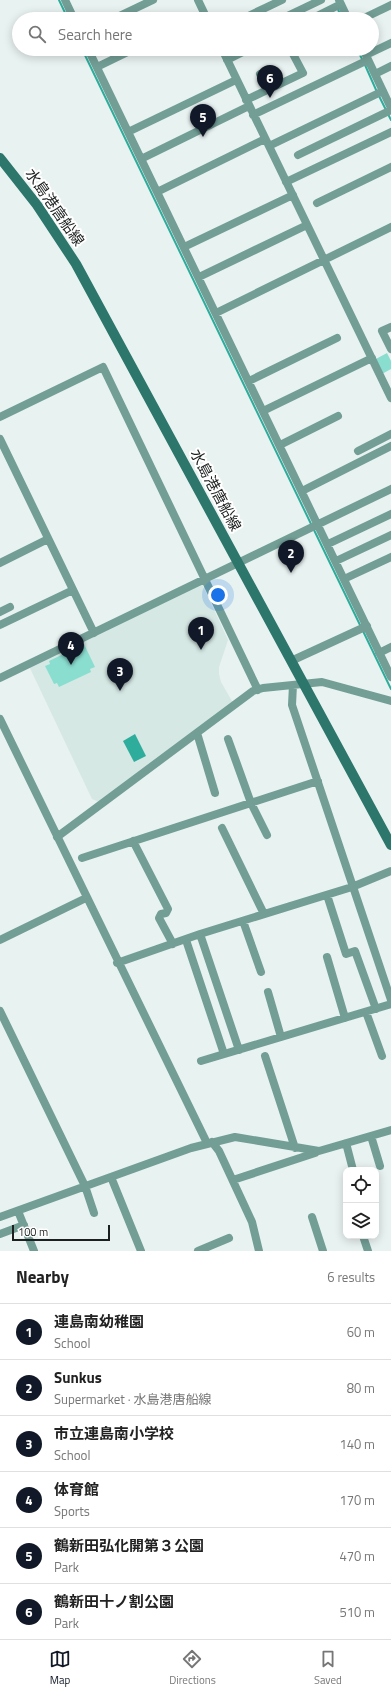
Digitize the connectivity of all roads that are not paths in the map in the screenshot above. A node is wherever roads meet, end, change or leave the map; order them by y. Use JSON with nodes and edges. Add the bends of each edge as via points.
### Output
{"nodes":[{"id":1,"x":65,"y":0,"type":"edge"},
{"id":2,"x":153,"y":0,"type":"edge"},
{"id":3,"x":282,"y":0,"type":"edge"},
{"id":4,"x":321,"y":0,"type":"edge"},
{"id":5,"x":200,"y":1,"type":"edge"},
{"id":6,"x":339,"y":4,"type":"edge"},
{"id":7,"x":391,"y":5,"type":"edge"},
{"id":8,"x":71,"y":12,"type":"edge"},
{"id":9,"x":128,"y":12,"type":"edge"},
{"id":10,"x":204,"y":12,"type":"edge"},
{"id":11,"x":257,"y":12,"type":"edge"},
{"id":12,"x":296,"y":12,"type":"edge"},
{"id":13,"x":324,"y":12,"type":"edge"},
{"id":14,"x":376,"y":12,"type":"edge"},
{"id":15,"x":391,"y":43,"type":"edge"},
{"id":16,"x":379,"y":49,"type":"edge"},
{"id":17,"x":92,"y":56,"type":"edge"},
{"id":18,"x":120,"y":56,"type":"edge"},
{"id":19,"x":225,"y":56,"type":"edge"},
{"id":20,"x":235,"y":56,"type":"edge"},
{"id":21,"x":294,"y":56,"type":"edge"},
{"id":22,"x":365,"y":57,"type":"edge"},
{"id":23,"x":227,"y":60,"type":"junction"},
{"id":24,"x":391,"y":66,"type":"edge"},
{"id":25,"x":97,"y":67,"type":"junction"},
{"id":26,"x":260,"y":74,"type":"dead end"},
{"id":27,"x":375,"y":74,"type":"junction"},
{"id":28,"x":236,"y":80,"type":"junction"},
{"id":29,"x":268,"y":90,"type":"junction"},
{"id":30,"x":380,"y":92,"type":"junction"},
{"id":31,"x":248,"y":103,"type":"junction"},
{"id":32,"x":389,"y":108,"type":"edge"},
{"id":33,"x":254,"y":115,"type":"junction"},
{"id":34,"x":128,"y":132,"type":"junction"},
{"id":35,"x":391,"y":132,"type":"edge"},
{"id":36,"x":267,"y":142,"type":"junction"},
{"id":37,"x":298,"y":156,"type":"dead end"},
{"id":38,"x":0,"y":158,"type":"edge"},
{"id":39,"x":142,"y":159,"type":"junction"},
{"id":40,"x":391,"y":167,"type":"edge"},
{"id":41,"x":286,"y":182,"type":"junction"},
{"id":42,"x":157,"y":192,"type":"junction"},
{"id":43,"x":293,"y":196,"type":"junction"},
{"id":44,"x":317,"y":203,"type":"dead end"},
{"id":45,"x":307,"y":225,"type":"junction"},
{"id":46,"x":391,"y":227,"type":"edge"},
{"id":47,"x":184,"y":247,"type":"junction"},
{"id":48,"x":324,"y":259,"type":"junction"},
{"id":49,"x":199,"y":277,"type":"junction"},
{"id":50,"x":216,"y":312,"type":"junction"},
{"id":51,"x":391,"y":327,"type":"edge"},
{"id":52,"x":337,"y":338,"type":"dead end"},
{"id":53,"x":391,"y":349,"type":"edge"},
{"id":54,"x":372,"y":358,"type":"junction"},
{"id":55,"x":248,"y":380,"type":"junction"},
{"id":56,"x":391,"y":398,"type":"edge"},
{"id":57,"x":263,"y":411,"type":"junction"},
{"id":58,"x":338,"y":416,"type":"dead end"},
{"id":59,"x":0,"y":417,"type":"edge"},
{"id":60,"x":391,"y":434,"type":"edge"},
{"id":61,"x":0,"y":438,"type":"edge"},
{"id":62,"x":280,"y":445,"type":"junction"},
{"id":63,"x":391,"y":446,"type":"edge"},
{"id":64,"x":358,"y":451,"type":"dead end"},
{"id":65,"x":391,"y":489,"type":"edge"},
{"id":66,"x":302,"y":491,"type":"junction"},
{"id":67,"x":391,"y":514,"type":"edge"},
{"id":68,"x":315,"y":526,"type":"junction"},
{"id":69,"x":391,"y":536,"type":"edge"},
{"id":70,"x":48,"y":539,"type":"junction"},
{"id":71,"x":328,"y":544,"type":"junction"},
{"id":72,"x":391,"y":557,"type":"edge"},
{"id":73,"x":336,"y":561,"type":"junction"},
{"id":74,"x":0,"y":563,"type":"edge"},
{"id":75,"x":238,"y":563,"type":"junction"},
{"id":76,"x":206,"y":579,"type":"junction"},
{"id":77,"x":344,"y":579,"type":"junction"},
{"id":78,"x":73,"y":590,"type":"junction"},
{"id":79,"x":10,"y":607,"type":"dead end"},
{"id":80,"x":0,"y":612,"type":"edge"},
{"id":81,"x":0,"y":625,"type":"edge"},
{"id":82,"x":364,"y":628,"type":"junction"},
{"id":83,"x":94,"y":633,"type":"junction"},
{"id":84,"x":391,"y":647,"type":"edge"},
{"id":85,"x":379,"y":652,"type":"junction"},
{"id":86,"x":291,"y":661,"type":"junction"},
{"id":87,"x":391,"y":677,"type":"edge"},
{"id":88,"x":0,"y":678,"type":"edge"},
{"id":89,"x":303,"y":683,"type":"junction"},
{"id":90,"x":293,"y":685,"type":"junction"},
{"id":91,"x":258,"y":690,"type":"junction"},
{"id":92,"x":391,"y":701,"type":"edge"},
{"id":93,"x":0,"y":719,"type":"edge"},
{"id":94,"x":197,"y":733,"type":"junction"},
{"id":95,"x":228,"y":739,"type":"dead end"},
{"id":96,"x":318,"y":781,"type":"junction"},
{"id":97,"x":216,"y":793,"type":"dead end"},
{"id":98,"x":251,"y":803,"type":"junction"},
{"id":99,"x":222,"y":828,"type":"dead end"},
{"id":100,"x":267,"y":835,"type":"dead end"},
{"id":101,"x":57,"y":837,"type":"junction"},
{"id":102,"x":134,"y":841,"type":"junction"},
{"id":103,"x":391,"y":845,"type":"edge"},
{"id":104,"x":82,"y":858,"type":"dead end"},
{"id":105,"x":391,"y":871,"type":"edge"},
{"id":106,"x":352,"y":887,"type":"junction"},
{"id":107,"x":327,"y":895,"type":"junction"},
{"id":108,"x":86,"y":898,"type":"junction"},
{"id":109,"x":264,"y":914,"type":"junction"},
{"id":110,"x":243,"y":921,"type":"junction"},
{"id":111,"x":200,"y":934,"type":"junction"},
{"id":112,"x":0,"y":940,"type":"edge"},
{"id":113,"x":186,"y":940,"type":"junction"},
{"id":114,"x":173,"y":944,"type":"junction"},
{"id":115,"x":327,"y":957,"type":"dead end"},
{"id":116,"x":117,"y":963,"type":"junction"},
{"id":117,"x":261,"y":972,"type":"dead end"},
{"id":118,"x":268,"y":992,"type":"dead end"},
{"id":119,"x":391,"y":1000,"type":"edge"},
{"id":120,"x":391,"y":1004,"type":"edge"},
{"id":121,"x":376,"y":1009,"type":"junction"},
{"id":122,"x":0,"y":1011,"type":"edge"},
{"id":123,"x":366,"y":1012,"type":"junction"},
{"id":124,"x":345,"y":1018,"type":"junction"},
{"id":125,"x":281,"y":1037,"type":"junction"},
{"id":126,"x":239,"y":1050,"type":"junction"},
{"id":127,"x":224,"y":1054,"type":"junction"},
{"id":128,"x":265,"y":1056,"type":"dead end"},
{"id":129,"x":382,"y":1056,"type":"dead end"},
{"id":130,"x":201,"y":1061,"type":"dead end"},
{"id":131,"x":391,"y":1130,"type":"edge"},
{"id":132,"x":370,"y":1136,"type":"junction"},
{"id":133,"x":209,"y":1142,"type":"junction"},
{"id":134,"x":346,"y":1143,"type":"junction"},
{"id":135,"x":295,"y":1148,"type":"junction"},
{"id":136,"x":319,"y":1151,"type":"junction"},
{"id":137,"x":380,"y":1166,"type":"dead end"},
{"id":138,"x":352,"y":1167,"type":"edge"},
{"id":139,"x":110,"y":1177,"type":"junction"},
{"id":140,"x":233,"y":1180,"type":"junction"},
{"id":141,"x":85,"y":1186,"type":"junction"},
{"id":142,"x":18,"y":1211,"type":"junction"},
{"id":143,"x":94,"y":1213,"type":"dead end"},
{"id":144,"x":0,"y":1217,"type":"edge"},
{"id":145,"x":312,"y":1217,"type":"dead end"},
{"id":146,"x":24,"y":1225,"type":"junction"},
{"id":147,"x":0,"y":1234,"type":"edge"},
{"id":148,"x":229,"y":1238,"type":"dead end"},
{"id":149,"x":364,"y":1239,"type":"edge"},
{"id":150,"x":31,"y":1250,"type":"edge"},
{"id":151,"x":141,"y":1251,"type":"edge"},
{"id":152,"x":198,"y":1251,"type":"edge"},
{"id":153,"x":259,"y":1251,"type":"edge"},
{"id":154,"x":323,"y":1251,"type":"edge"},
{"id":155,"x":368,"y":1251,"type":"edge"}],
"edges":[{"from":1,"to":8,"type":"street"},
{"from":2,"to":9,"type":"street"},
{"from":3,"to":11,"type":"street"},
{"from":4,"to":12,"type":"street"},
{"from":5,"to":10,"type":"street"},
{"from":6,"to":13,"type":"street"},
{"from":7,"to":14,"type":"street"},
{"from":15,"to":16,"type":"street"},
{"from":17,"to":25,"type":"street"},
{"from":18,"to":25,"type":"street"},
{"from":19,"to":23,"type":"street"},
{"from":20,"to":23,"type":"street"},
{"from":21,"to":29,"type":"street","via":[[303,73]]},
{"from":22,"to":27,"type":"street"},
{"from":22,"to":33,"type":"street"},
{"from":23,"to":28,"type":"street"},
{"from":24,"to":27,"type":"street"},
{"from":25,"to":34,"type":"street"},
{"from":26,"to":29,"type":"street"},
{"from":27,"to":30,"type":"street"},
{"from":28,"to":31,"type":"street"},
{"from":28,"to":34,"type":"street"},
{"from":29,"to":31,"type":"street"},
{"from":30,"to":32,"type":"street"},
{"from":30,"to":36,"type":"street"},
{"from":31,"to":33,"type":"street"},
{"from":31,"to":39,"type":"street"},
{"from":32,"to":37,"type":"street"},
{"from":33,"to":36,"type":"street"},
{"from":34,"to":39,"type":"street"},
{"from":35,"to":41,"type":"street"},
{"from":36,"to":41,"type":"street"},
{"from":36,"to":42,"type":"street"},
{"from":38,"to":75,"type":"main road","name":"水島港唐船線","via":[[45,217],[76,264]]},
{"from":39,"to":42,"type":"street"},
{"from":40,"to":44,"type":"street"},
{"from":41,"to":43,"type":"street"},
{"from":42,"to":47,"type":"street"},
{"from":43,"to":45,"type":"street"},
{"from":43,"to":47,"type":"street"},
{"from":45,"to":48,"type":"street"},
{"from":45,"to":49,"type":"street"},
{"from":46,"to":48,"type":"street"},
{"from":47,"to":49,"type":"street"},
{"from":48,"to":50,"type":"street"},
{"from":48,"to":54,"type":"street"},
{"from":49,"to":50,"type":"street"},
{"from":50,"to":55,"type":"street"},
{"from":51,"to":53,"type":"street","via":[[382,331]]},
{"from":52,"to":55,"type":"street"},
{"from":54,"to":56,"type":"street"},
{"from":54,"to":57,"type":"street"},
{"from":55,"to":57,"type":"street"},
{"from":57,"to":62,"type":"street"},
{"from":58,"to":62,"type":"street"},
{"from":59,"to":76,"type":"street","via":[[103,367]]},
{"from":60,"to":64,"type":"street"},
{"from":61,"to":70,"type":"street"},
{"from":62,"to":66,"type":"street"},
{"from":63,"to":66,"type":"street"},
{"from":65,"to":68,"type":"street"},
{"from":66,"to":68,"type":"street"},
{"from":67,"to":71,"type":"street"},
{"from":68,"to":71,"type":"street"},
{"from":68,"to":75,"type":"street"},
{"from":69,"to":73,"type":"street"},
{"from":70,"to":74,"type":"street"},
{"from":70,"to":78,"type":"street"},
{"from":71,"to":73,"type":"street"},
{"from":72,"to":77,"type":"street"},
{"from":73,"to":77,"type":"street"},
{"from":75,"to":76,"type":"street"},
{"from":75,"to":86,"type":"main road","name":"水島港唐船線"},
{"from":76,"to":83,"type":"street"},
{"from":76,"to":91,"type":"street"},
{"from":77,"to":82,"type":"street"},
{"from":78,"to":81,"type":"street"},
{"from":78,"to":83,"type":"street"},
{"from":79,"to":80,"type":"street"},
{"from":82,"to":85,"type":"street"},
{"from":82,"to":86,"type":"street"},
{"from":83,"to":88,"type":"street"},
{"from":84,"to":85,"type":"street"},
{"from":85,"to":87,"type":"street"},
{"from":86,"to":89,"type":"main road","name":"水島港唐船線"},
{"from":89,"to":90,"type":"street"},
{"from":89,"to":92,"type":"street","via":[[333,684]]},
{"from":89,"to":103,"type":"main road","name":"水島港唐船線"},
{"from":90,"to":91,"type":"street"},
{"from":90,"to":96,"type":"street","via":[[292,705]]},
{"from":91,"to":94,"type":"street","via":[[253,691]]},
{"from":93,"to":101,"type":"street"},
{"from":94,"to":97,"type":"street"},
{"from":94,"to":101,"type":"street"},
{"from":95,"to":98,"type":"street"},
{"from":96,"to":98,"type":"street"},
{"from":96,"to":106,"type":"street"},
{"from":98,"to":100,"type":"street"},
{"from":98,"to":102,"type":"street"},
{"from":99,"to":109,"type":"street"},
{"from":101,"to":108,"type":"street"},
{"from":102,"to":104,"type":"street"},
{"from":102,"to":114,"type":"street","via":[[168,909],[159,918]]},
{"from":105,"to":106,"type":"street"},
{"from":106,"to":107,"type":"street"},
{"from":106,"to":119,"type":"street"},
{"from":107,"to":109,"type":"street"},
{"from":107,"to":121,"type":"street","via":[[346,954],[355,951]]},
{"from":108,"to":112,"type":"street"},
{"from":108,"to":116,"type":"street"},
{"from":109,"to":110,"type":"street"},
{"from":110,"to":111,"type":"street"},
{"from":110,"to":117,"type":"street"},
{"from":111,"to":113,"type":"street"},
{"from":111,"to":126,"type":"street"},
{"from":113,"to":114,"type":"street"},
{"from":113,"to":127,"type":"street"},
{"from":114,"to":116,"type":"street"},
{"from":115,"to":124,"type":"street"},
{"from":116,"to":133,"type":"street"},
{"from":118,"to":125,"type":"street"},
{"from":120,"to":121,"type":"street"},
{"from":121,"to":123,"type":"street"},
{"from":122,"to":141,"type":"street"},
{"from":123,"to":124,"type":"street"},
{"from":123,"to":129,"type":"street"},
{"from":124,"to":125,"type":"street"},
{"from":125,"to":126,"type":"street"},
{"from":126,"to":127,"type":"street"},
{"from":127,"to":130,"type":"street"},
{"from":128,"to":135,"type":"street"},
{"from":131,"to":132,"type":"street"},
{"from":132,"to":134,"type":"street"},
{"from":132,"to":137,"type":"street"},
{"from":133,"to":135,"type":"street","via":[[235,1138]]},
{"from":133,"to":139,"type":"street"},
{"from":133,"to":140,"type":"street","via":[[219,1151]]},
{"from":134,"to":136,"type":"street"},
{"from":134,"to":138,"type":"street"},
{"from":135,"to":136,"type":"street"},
{"from":136,"to":140,"type":"street"},
{"from":139,"to":141,"type":"street"},
{"from":139,"to":151,"type":"street"},
{"from":140,"to":153,"type":"street","via":[[252,1222]]},
{"from":141,"to":142,"type":"street"},
{"from":141,"to":143,"type":"street"},
{"from":142,"to":144,"type":"street"},
{"from":142,"to":146,"type":"street"},
{"from":145,"to":154,"type":"street"},
{"from":146,"to":147,"type":"street"},
{"from":146,"to":150,"type":"street"},
{"from":148,"to":152,"type":"street"},
{"from":149,"to":155,"type":"street"}]}
